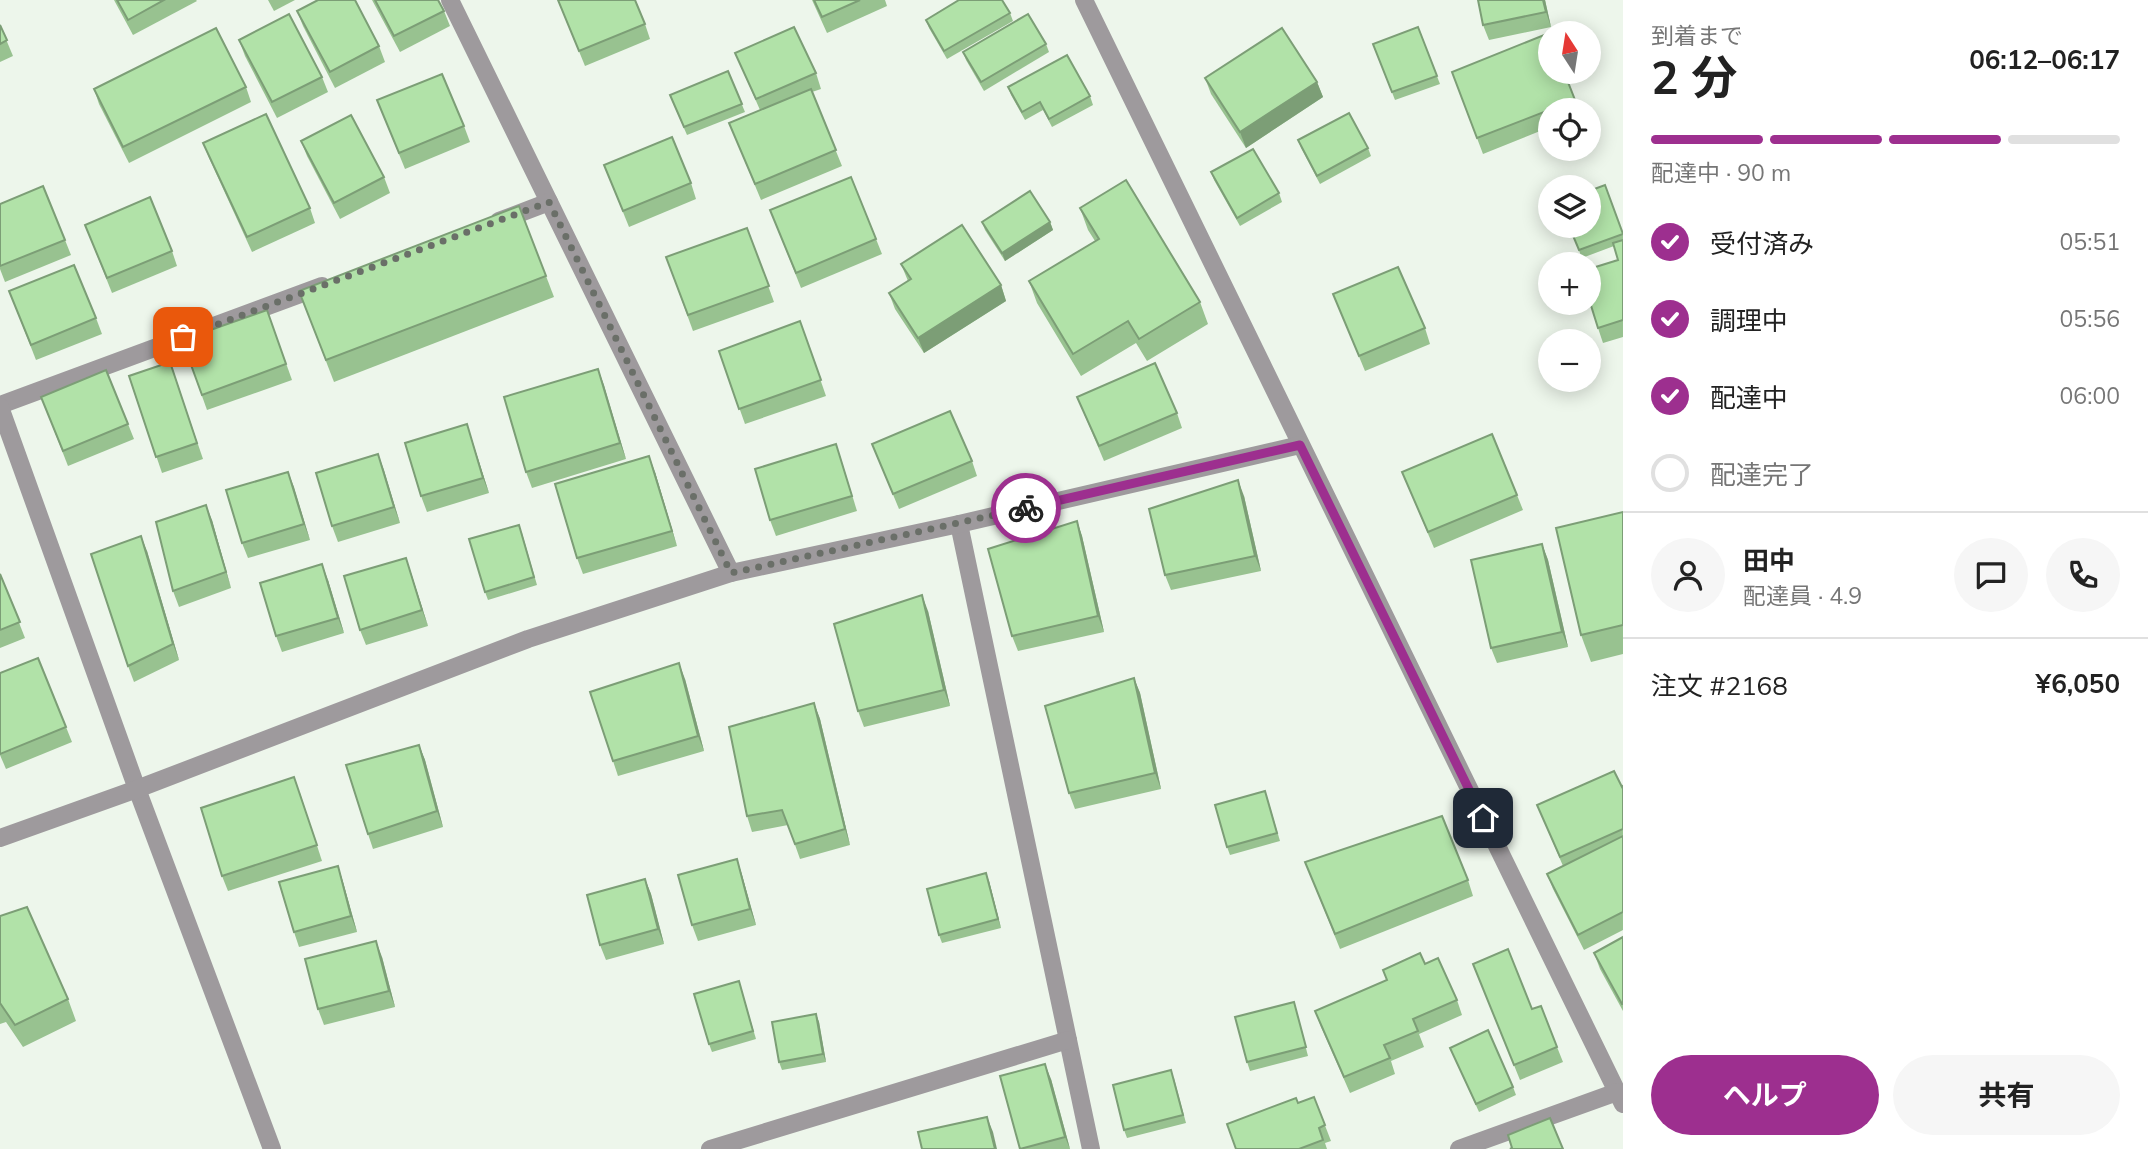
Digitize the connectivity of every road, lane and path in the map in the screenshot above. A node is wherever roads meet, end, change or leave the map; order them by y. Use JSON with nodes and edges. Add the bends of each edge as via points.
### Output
{"nodes":[{"id":1,"x":450,"y":0,"type":"edge"},
{"id":2,"x":1084,"y":0,"type":"edge"},
{"id":3,"x":549,"y":202,"type":"junction"},
{"id":4,"x":484,"y":226,"type":"edge"},
{"id":5,"x":340,"y":279,"type":"edge"},
{"id":6,"x":0,"y":406,"type":"edge"},
{"id":7,"x":1300,"y":445,"type":"junction"},
{"id":8,"x":959,"y":524,"type":"junction"},
{"id":9,"x":731,"y":573,"type":"junction"},
{"id":10,"x":137,"y":789,"type":"junction"},
{"id":11,"x":0,"y":838,"type":"edge"},
{"id":12,"x":1068,"y":1040,"type":"junction"},
{"id":13,"x":1620,"y":1098,"type":"edge"},
{"id":14,"x":272,"y":1149,"type":"edge"},
{"id":15,"x":710,"y":1149,"type":"edge"},
{"id":16,"x":1091,"y":1149,"type":"edge"},
{"id":17,"x":1459,"y":1149,"type":"edge"}],
"edges":[{"from":1,"to":3,"type":"street"},
{"from":2,"to":7,"type":"street"},
{"from":3,"to":4,"type":"street"},
{"from":3,"to":9,"type":"street"},
{"from":5,"to":6,"type":"street"},
{"from":6,"to":10,"type":"street"},
{"from":7,"to":8,"type":"street"},
{"from":7,"to":13,"type":"street"},
{"from":8,"to":9,"type":"street"},
{"from":8,"to":12,"type":"street"},
{"from":9,"to":10,"type":"street","via":[[528,639]]},
{"from":10,"to":11,"type":"street"},
{"from":10,"to":14,"type":"street"},
{"from":12,"to":15,"type":"street"},
{"from":12,"to":16,"type":"street"},
{"from":13,"to":17,"type":"street"}]}
